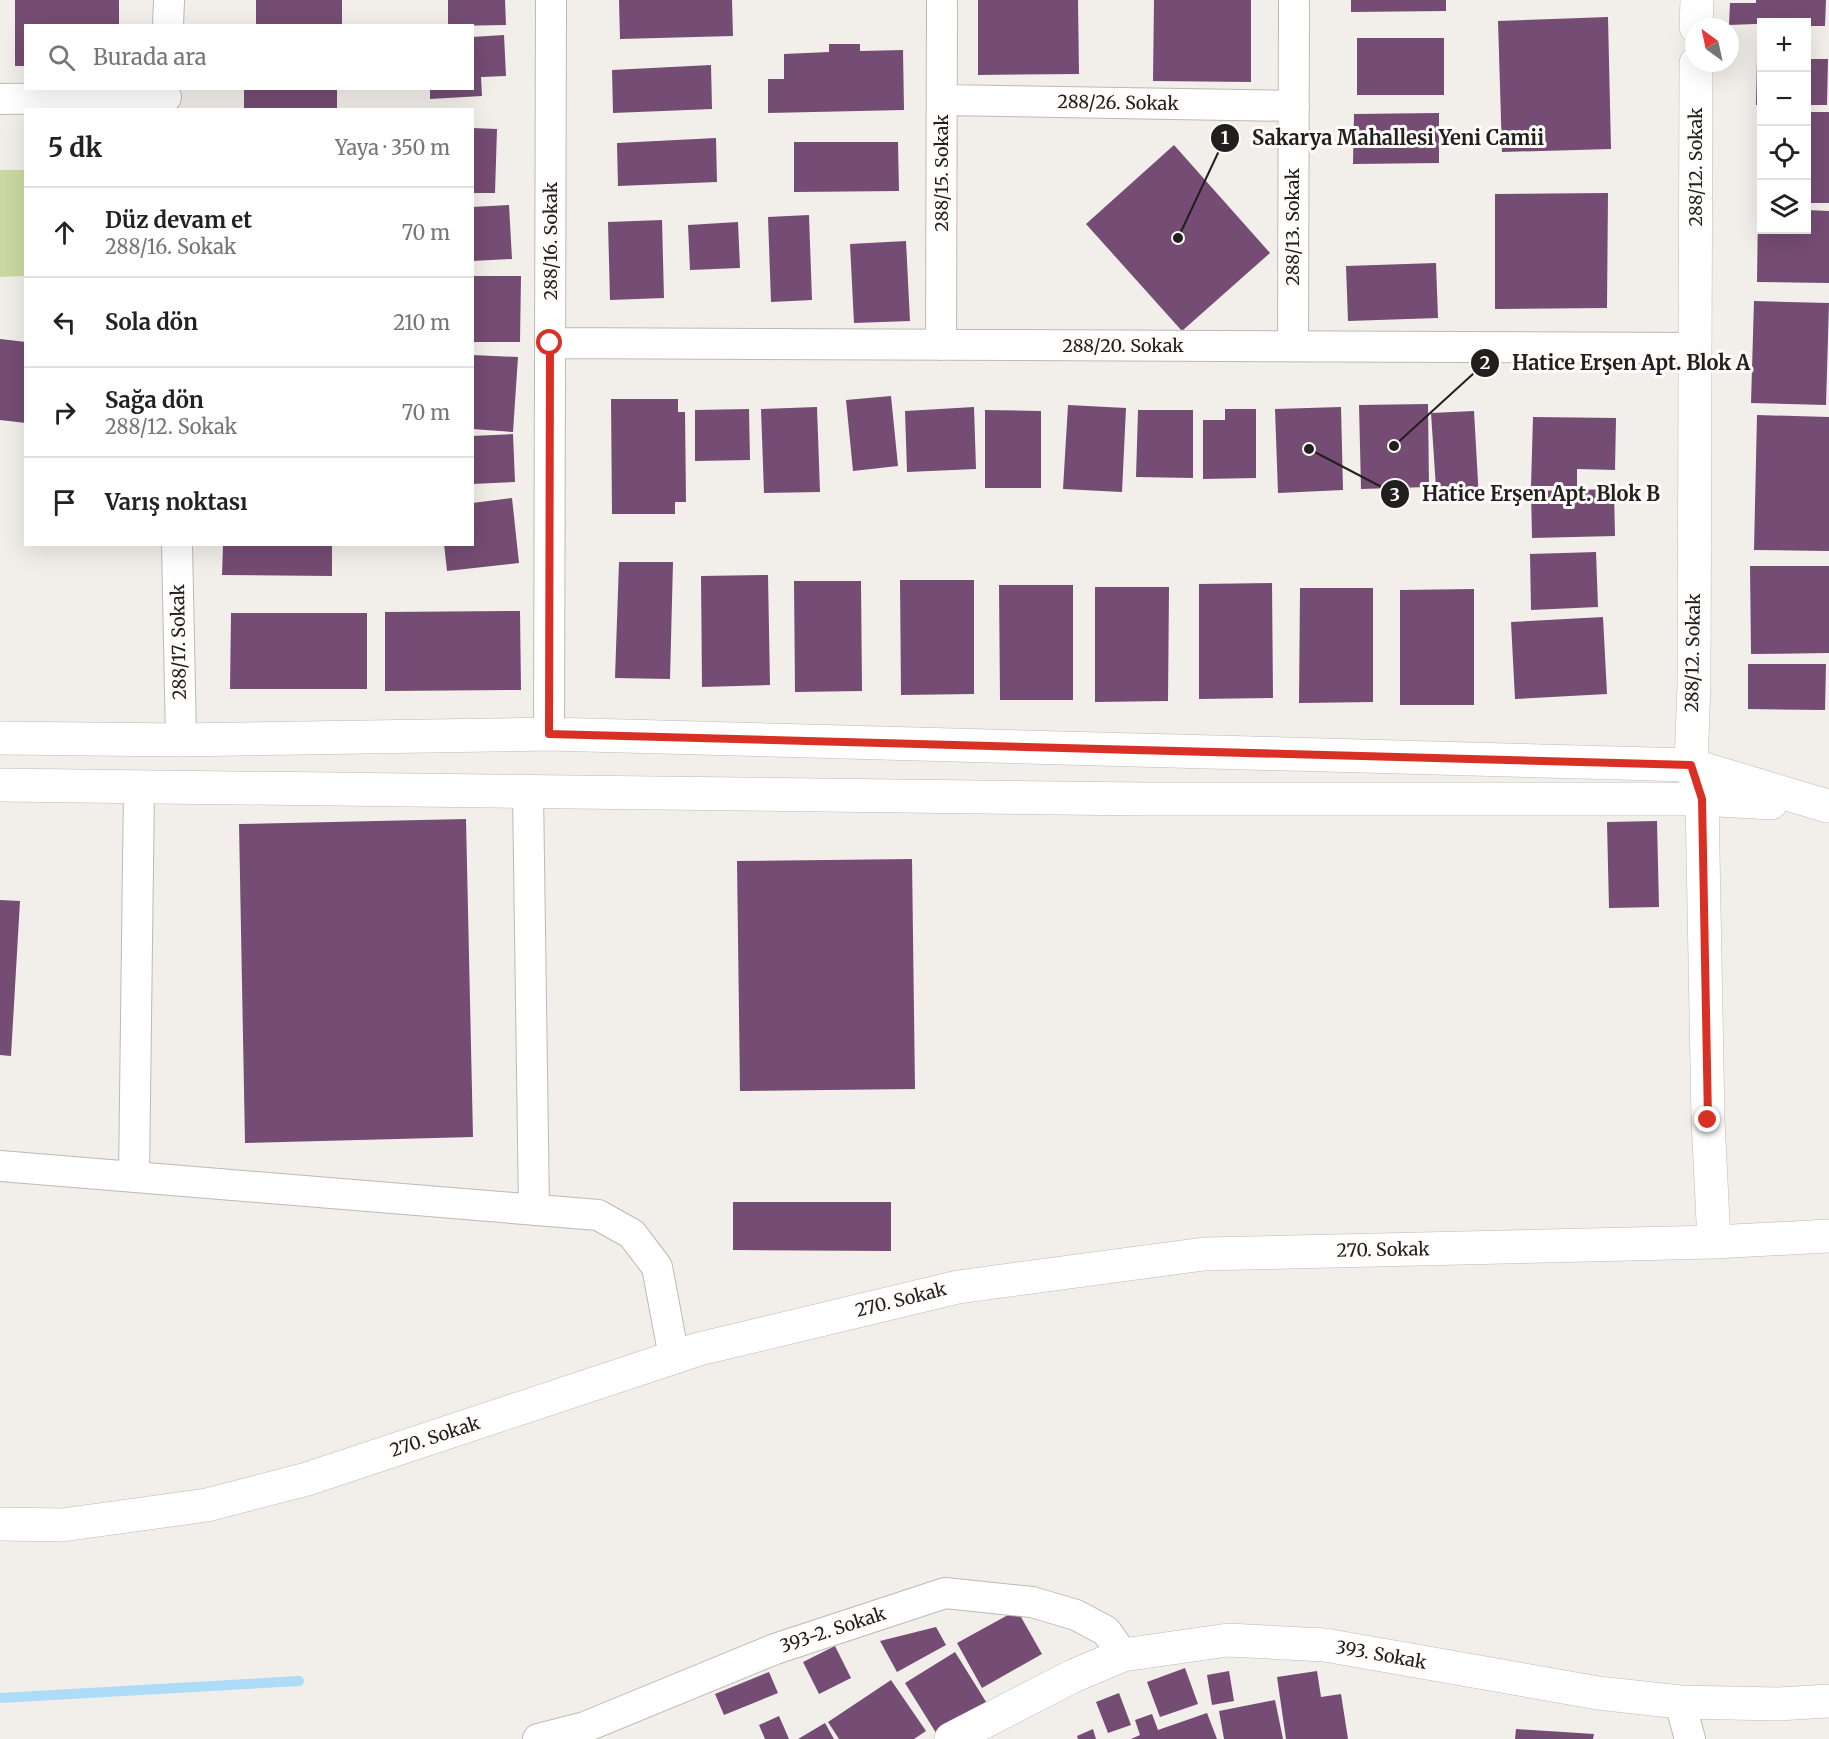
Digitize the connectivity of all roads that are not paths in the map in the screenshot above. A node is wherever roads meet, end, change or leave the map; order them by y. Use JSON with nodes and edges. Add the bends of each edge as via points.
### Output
{"nodes":[{"id":1,"x":169,"y":0,"type":"edge"},
{"id":2,"x":551,"y":0,"type":"edge"},
{"id":3,"x":942,"y":0,"type":"edge"},
{"id":4,"x":1294,"y":0,"type":"edge"},
{"id":5,"x":1697,"y":0,"type":"edge"},
{"id":6,"x":1696,"y":18,"type":"edge"},
{"id":7,"x":168,"y":24,"type":"edge"},
{"id":8,"x":1696,"y":72,"type":"edge"},
{"id":9,"x":166,"y":98,"type":"edge"},
{"id":10,"x":0,"y":99,"type":"edge"},
{"id":11,"x":942,"y":100,"type":"junction"},
{"id":12,"x":1294,"y":106,"type":"junction"},
{"id":13,"x":550,"y":343,"type":"junction"},
{"id":14,"x":941,"y":345,"type":"junction"},
{"id":15,"x":1293,"y":346,"type":"junction"},
{"id":16,"x":1695,"y":348,"type":"junction"},
{"id":17,"x":177,"y":546,"type":"edge"},
{"id":18,"x":549,"y":734,"type":"junction"},
{"id":19,"x":0,"y":738,"type":"edge"},
{"id":20,"x":181,"y":740,"type":"junction"},
{"id":21,"x":1691,"y":765,"type":"junction"},
{"id":22,"x":0,"y":785,"type":"edge"},
{"id":23,"x":139,"y":787,"type":"junction"},
{"id":24,"x":528,"y":791,"type":"junction"},
{"id":25,"x":1702,"y":799,"type":"junction"},
{"id":26,"x":1828,"y":806,"type":"edge"},
{"id":27,"x":0,"y":1166,"type":"edge"},
{"id":28,"x":134,"y":1177,"type":"junction"},
{"id":29,"x":534,"y":1210,"type":"junction"},
{"id":30,"x":1829,"y":1236,"type":"edge"},
{"id":31,"x":1714,"y":1242,"type":"junction"},
{"id":32,"x":674,"y":1357,"type":"junction"},
{"id":33,"x":0,"y":1524,"type":"edge"},
{"id":34,"x":1123,"y":1655,"type":"junction"},
{"id":35,"x":1829,"y":1701,"type":"edge"},
{"id":36,"x":1680,"y":1702,"type":"junction"},
{"id":37,"x":538,"y":1739,"type":"edge"},
{"id":38,"x":951,"y":1739,"type":"edge"},
{"id":39,"x":1690,"y":1739,"type":"edge"}],
"edges":[{"from":1,"to":7,"type":"street"},
{"from":2,"to":13,"type":"street","name":"288/16. Sokak"},
{"from":3,"to":11,"type":"street","name":"288/15. Sokak"},
{"from":4,"to":12,"type":"street","name":"288/13. Sokak"},
{"from":5,"to":6,"type":"street"},
{"from":8,"to":16,"type":"street","name":"288/12. Sokak"},
{"from":9,"to":10,"type":"street"},
{"from":11,"to":12,"type":"street","name":"288/26. Sokak"},
{"from":11,"to":14,"type":"street","name":"288/15. Sokak"},
{"from":12,"to":15,"type":"street","name":"288/13. Sokak"},
{"from":13,"to":14,"type":"street","name":"288/20. Sokak"},
{"from":13,"to":18,"type":"street","name":"288/16. Sokak"},
{"from":14,"to":15,"type":"street","name":"288/20. Sokak"},
{"from":15,"to":16,"type":"street","name":"288/20. Sokak"},
{"from":16,"to":21,"type":"street","name":"288/12. Sokak"},
{"from":17,"to":20,"type":"street","name":"288/17. Sokak"},
{"from":18,"to":20,"type":"street"},
{"from":18,"to":21,"type":"street"},
{"from":19,"to":20,"type":"street"},
{"from":21,"to":25,"type":"street","name":"288/12. Sokak"},
{"from":21,"to":26,"type":"street"},
{"from":22,"to":23,"type":"street"},
{"from":23,"to":24,"type":"street"},
{"from":23,"to":28,"type":"street"},
{"from":24,"to":25,"type":"street","via":[[1145,799]]},
{"from":24,"to":29,"type":"street"},
{"from":25,"to":26,"type":"street"},
{"from":25,"to":31,"type":"street","name":"288/12. Sokak"},
{"from":27,"to":28,"type":"street"},
{"from":28,"to":29,"type":"street"},
{"from":29,"to":32,"type":"street","via":[[598,1215],[632,1234],[657,1267]]},
{"from":30,"to":31,"type":"street","name":"270. Sokak"},
{"from":31,"to":32,"type":"street","name":"270. Sokak","via":[[1204,1254],[957,1287]]},
{"from":32,"to":33,"type":"street","name":"270. Sokak","via":[[308,1479],[229,1499],[62,1525]]},
{"from":34,"to":36,"type":"street","name":"393. Sokak","via":[[1228,1640],[1325,1645],[1598,1693]]},
{"from":34,"to":37,"type":"street","name":"393-2. Sokak","via":[[1106,1630],[1076,1615],[1032,1602],[945,1593],[775,1649],[585,1727]]},
{"from":34,"to":38,"type":"street","name":"393. Sokak","via":[[1073,1676]]},
{"from":35,"to":36,"type":"street","name":"393. Sokak"},
{"from":36,"to":39,"type":"street"}]}
